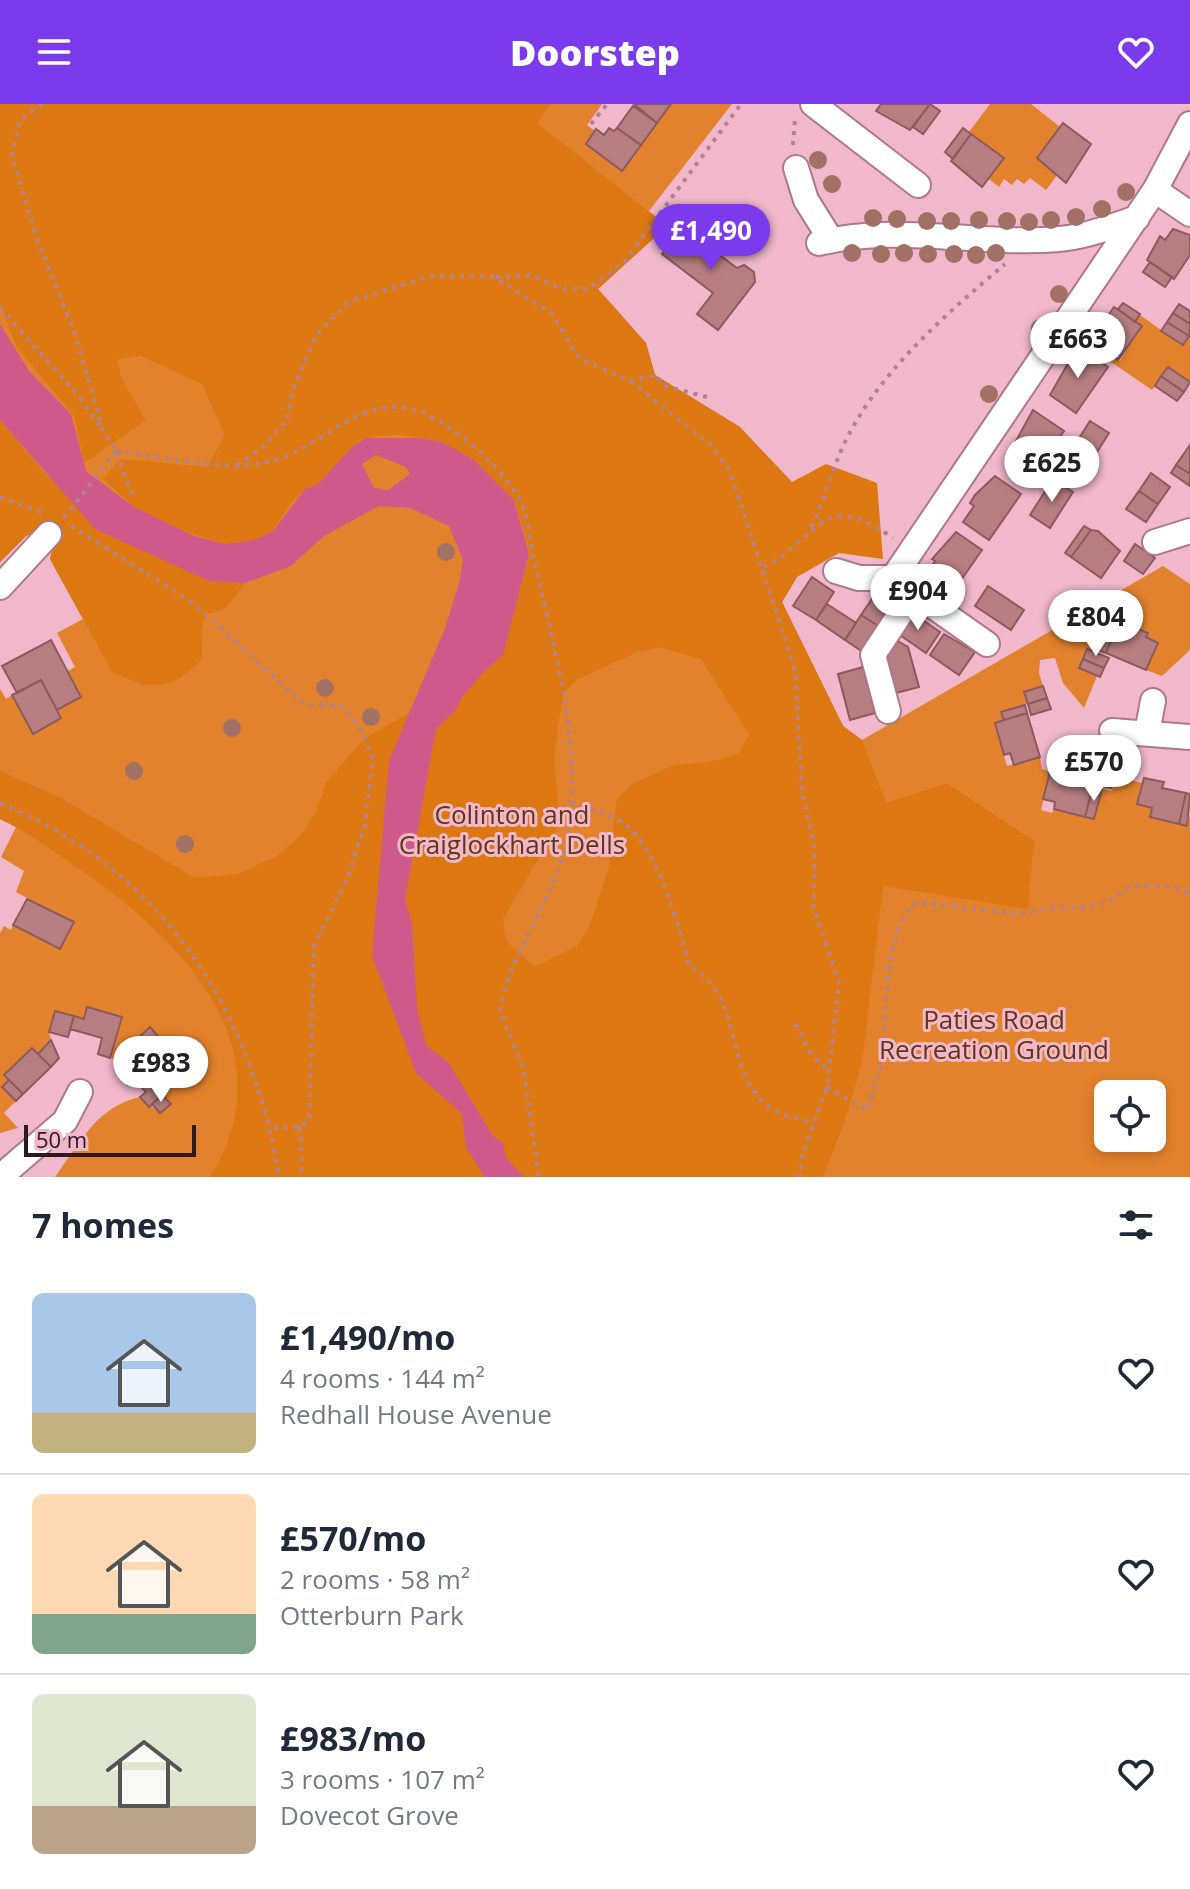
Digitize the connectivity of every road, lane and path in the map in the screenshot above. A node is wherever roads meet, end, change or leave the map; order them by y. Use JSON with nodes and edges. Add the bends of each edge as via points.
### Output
{"nodes":[{"id":1,"x":42,"y":104,"type":"edge"},
{"id":2,"x":607,"y":104,"type":"edge"},
{"id":3,"x":741,"y":104,"type":"edge"},
{"id":4,"x":797,"y":104,"type":"edge"},
{"id":5,"x":813,"y":104,"type":"edge"},
{"id":6,"x":591,"y":124,"type":"dead end"},
{"id":7,"x":1190,"y":124,"type":"edge"},
{"id":8,"x":796,"y":168,"type":"joint"},
{"id":9,"x":918,"y":185,"type":"dead end"},
{"id":10,"x":1155,"y":190,"type":"junction"},
{"id":11,"x":1190,"y":214,"type":"edge"},
{"id":12,"x":1137,"y":218,"type":"junction"},
{"id":13,"x":1029,"y":239,"type":"junction"},
{"id":14,"x":494,"y":277,"type":"junction"},
{"id":15,"x":0,"y":308,"type":"edge"},
{"id":16,"x":630,"y":381,"type":"junction"},
{"id":17,"x":707,"y":397,"type":"dead end"},
{"id":18,"x":104,"y":433,"type":"junction"},
{"id":19,"x":116,"y":451,"type":"junction"},
{"id":20,"x":237,"y":465,"type":"junction"},
{"id":21,"x":134,"y":500,"type":"dead end"},
{"id":22,"x":56,"y":527,"type":"junction"},
{"id":23,"x":811,"y":527,"type":"junction"},
{"id":24,"x":1190,"y":531,"type":"edge"},
{"id":25,"x":1155,"y":542,"type":"dead end"},
{"id":26,"x":912,"y":551,"type":"junction"},
{"id":27,"x":764,"y":567,"type":"junction"},
{"id":28,"x":836,"y":571,"type":"dead end"},
{"id":29,"x":893,"y":578,"type":"junction"},
{"id":30,"x":0,"y":587,"type":"edge"},
{"id":31,"x":914,"y":593,"type":"junction"},
{"id":32,"x":987,"y":644,"type":"dead end"},
{"id":33,"x":1153,"y":701,"type":"dead end"},
{"id":34,"x":888,"y":711,"type":"dead end"},
{"id":35,"x":1112,"y":731,"type":"dead end"},
{"id":36,"x":1147,"y":733,"type":"junction"},
{"id":37,"x":1190,"y":737,"type":"edge"},
{"id":38,"x":0,"y":803,"type":"edge"},
{"id":39,"x":571,"y":803,"type":"junction"},
{"id":40,"x":1190,"y":892,"type":"edge"},
{"id":41,"x":795,"y":1024,"type":"dead end"},
{"id":42,"x":829,"y":1072,"type":"junction"},
{"id":43,"x":827,"y":1087,"type":"junction"},
{"id":44,"x":80,"y":1092,"type":"dead end"},
{"id":45,"x":814,"y":1123,"type":"junction"},
{"id":46,"x":300,"y":1127,"type":"junction"},
{"id":47,"x":271,"y":1128,"type":"junction"},
{"id":48,"x":0,"y":1177,"type":"edge"},
{"id":49,"x":279,"y":1177,"type":"edge"},
{"id":50,"x":302,"y":1177,"type":"edge"},
{"id":51,"x":539,"y":1177,"type":"edge"},
{"id":52,"x":799,"y":1177,"type":"edge"}],
"edges":[{"from":1,"to":18,"type":"path","via":[[20,120],[12,155]]},
{"from":2,"to":6,"type":"path"},
{"from":3,"to":14,"type":"path","via":[[624,262],[588,289],[559,288],[532,275]]},
{"from":4,"to":8,"type":"path"},
{"from":5,"to":9,"type":"street","via":[[884,174]]},
{"from":7,"to":10,"type":"street"},
{"from":8,"to":13,"type":"street","via":[[825,242],[891,236]]},
{"from":10,"to":11,"type":"street"},
{"from":10,"to":12,"type":"street"},
{"from":12,"to":13,"type":"street","via":[[1061,239]]},
{"from":12,"to":26,"type":"street"},
{"from":13,"to":23,"type":"path","via":[[946,314],[880,389],[845,440]]},
{"from":14,"to":16,"type":"path","via":[[552,314],[585,361]]},
{"from":14,"to":20,"type":"path","via":[[431,276],[350,301],[317,334],[292,392],[287,420],[262,448]]},
{"from":15,"to":18,"type":"path","via":[[77,394]]},
{"from":16,"to":17,"type":"path","via":[[655,375],[665,386]]},
{"from":16,"to":27,"type":"path","via":[[711,445],[728,469]]},
{"from":18,"to":19,"type":"path"},
{"from":19,"to":20,"type":"path"},
{"from":19,"to":21,"type":"path"},
{"from":19,"to":22,"type":"path"},
{"from":20,"to":39,"type":"path","via":[[268,462],[324,438],[346,420],[399,407],[427,414],[476,447],[520,498],[563,682]]},
{"from":22,"to":30,"type":"street"},
{"from":22,"to":46,"type":"path","via":[[193,603],[304,704],[342,706],[358,724],[373,759],[365,824],[347,879],[314,946],[309,1119]]},
{"from":23,"to":26,"type":"path","via":[[841,518],[866,519]]},
{"from":23,"to":27,"type":"path","via":[[781,558]]},
{"from":24,"to":25,"type":"street"},
{"from":26,"to":29,"type":"street"},
{"from":27,"to":42,"type":"path","via":[[795,670],[802,793],[814,839],[813,905],[839,982]]},
{"from":28,"to":29,"type":"street","via":[[859,578]]},
{"from":29,"to":31,"type":"street"},
{"from":31,"to":32,"type":"street"},
{"from":31,"to":34,"type":"street","via":[[873,655]]},
{"from":33,"to":36,"type":"street"},
{"from":35,"to":36,"type":"street"},
{"from":36,"to":37,"type":"street"},
{"from":38,"to":47,"type":"path","via":[[95,857],[181,939],[225,1005],[247,1052]]},
{"from":39,"to":45,"type":"path","via":[[624,824],[636,837],[666,893],[690,967],[721,993],[750,1088],[778,1112]]},
{"from":39,"to":51,"type":"path","via":[[555,878],[500,1011],[523,1068]]},
{"from":40,"to":43,"type":"path","via":[[1131,886],[1098,905],[1018,914],[911,906],[889,969],[882,1059],[867,1111]]},
{"from":41,"to":42,"type":"path"},
{"from":42,"to":43,"type":"path"},
{"from":43,"to":45,"type":"path"},
{"from":44,"to":48,"type":"street","via":[[65,1121]]},
{"from":45,"to":52,"type":"path"},
{"from":46,"to":47,"type":"path"},
{"from":46,"to":50,"type":"path"},
{"from":47,"to":49,"type":"path"}]}
